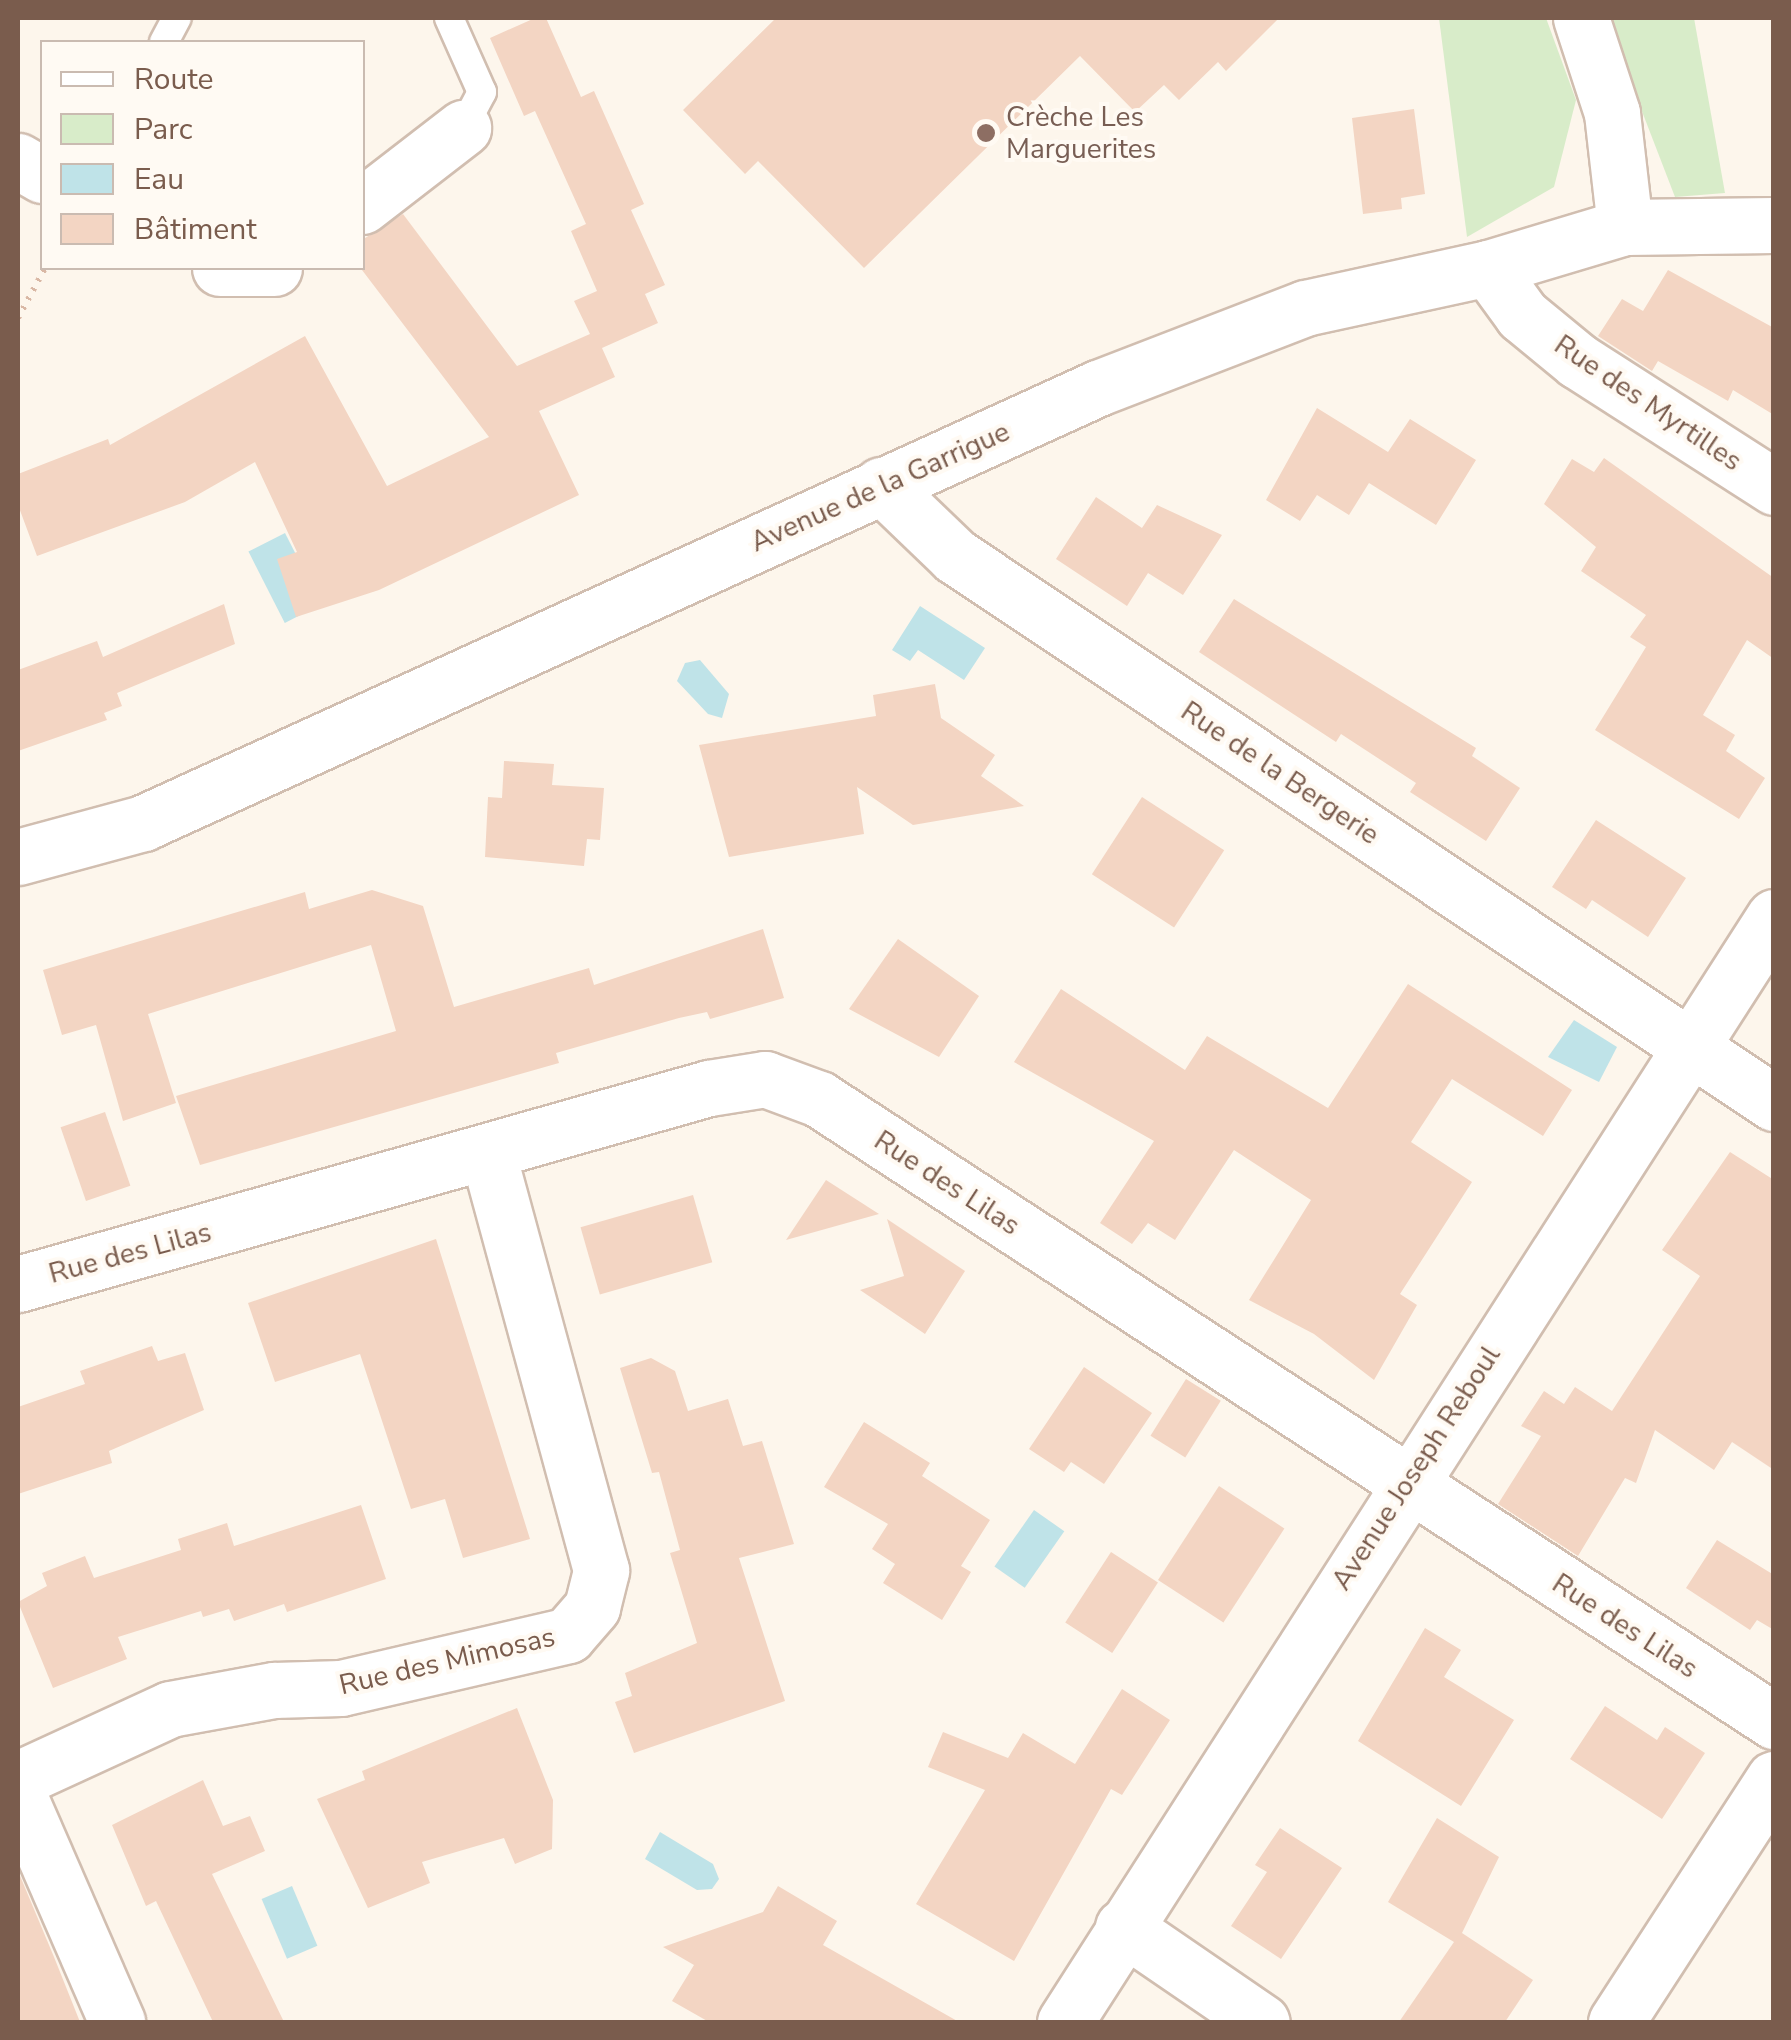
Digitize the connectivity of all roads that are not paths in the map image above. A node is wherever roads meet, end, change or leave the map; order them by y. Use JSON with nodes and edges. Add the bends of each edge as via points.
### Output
{"nodes":[{"id":1,"x":177,"y":18,"type":"edge"},
{"id":2,"x":449,"y":18,"type":"edge"},
{"id":3,"x":1582,"y":18,"type":"edge"},
{"id":4,"x":165,"y":40,"type":"edge"},
{"id":5,"x":463,"y":128,"type":"joint"},
{"id":6,"x":18,"y":161,"type":"edge"},
{"id":7,"x":40,"y":174,"type":"edge"},
{"id":8,"x":365,"y":204,"type":"edge"},
{"id":9,"x":1774,"y":224,"type":"edge"},
{"id":10,"x":1625,"y":227,"type":"junction"},
{"id":11,"x":1488,"y":268,"type":"junction"},
{"id":12,"x":881,"y":485,"type":"junction"},
{"id":13,"x":1774,"y":487,"type":"edge"},
{"id":14,"x":18,"y":858,"type":"edge"},
{"id":15,"x":1774,"y":917,"type":"edge"},
{"id":16,"x":1691,"y":1047,"type":"junction"},
{"id":17,"x":1774,"y":1103,"type":"edge"},
{"id":18,"x":488,"y":1154,"type":"junction"},
{"id":19,"x":18,"y":1284,"type":"edge"},
{"id":20,"x":1405,"y":1485,"type":"junction"},
{"id":21,"x":1774,"y":1722,"type":"edge"},
{"id":22,"x":18,"y":1779,"type":"edge"},
{"id":23,"x":1774,"y":1779,"type":"edge"},
{"id":24,"x":18,"y":1794,"type":"edge"},
{"id":25,"x":1123,"y":1928,"type":"junction"},
{"id":26,"x":116,"y":2022,"type":"edge"},
{"id":27,"x":1065,"y":2022,"type":"edge"},
{"id":28,"x":1262,"y":2022,"type":"edge"},
{"id":29,"x":1616,"y":2022,"type":"edge"}],
"edges":[{"from":1,"to":4,"type":"lane"},
{"from":2,"to":5,"type":"lane","via":[[482,92]]},
{"from":3,"to":10,"type":"street","via":[[1609,98]]},
{"from":5,"to":8,"type":"street"},
{"from":6,"to":7,"type":"street"},
{"from":9,"to":10,"type":"street","name":"Avenue de la Garrigue"},
{"from":10,"to":11,"type":"street","name":"Avenue de la Garrigue"},
{"from":11,"to":12,"type":"street","name":"Avenue de la Garrigue","via":[[1305,308],[1098,388]]},
{"from":11,"to":13,"type":"street","name":"Rue des Myrtilles","via":[[1522,315],[1578,362]]},
{"from":12,"to":14,"type":"street","name":"Avenue de la Garrigue","via":[[143,822]]},
{"from":12,"to":16,"type":"street","name":"Rue de la Bergerie","via":[[955,556]]},
{"from":15,"to":16,"type":"street","name":"Avenue Joseph Reboul"},
{"from":16,"to":17,"type":"street","name":"Rue de la Bergerie"},
{"from":16,"to":20,"type":"street","name":"Avenue Joseph Reboul"},
{"from":18,"to":19,"type":"street","name":"Rue des Lilas"},
{"from":18,"to":20,"type":"street","name":"Rue des Lilas","via":[[725,1084],[766,1078],[796,1088]]},
{"from":18,"to":22,"type":"street","name":"Rue des Mimosas","via":[[601,1570],[592,1607],[568,1634],[341,1688],[274,1690],[170,1709]]},
{"from":20,"to":21,"type":"street","name":"Rue des Lilas"},
{"from":20,"to":25,"type":"street","name":"Avenue Joseph Reboul"},
{"from":23,"to":29,"type":"street"},
{"from":24,"to":26,"type":"street"},
{"from":25,"to":27,"type":"street","name":"Avenue Joseph Reboul"},
{"from":25,"to":28,"type":"street"}]}
